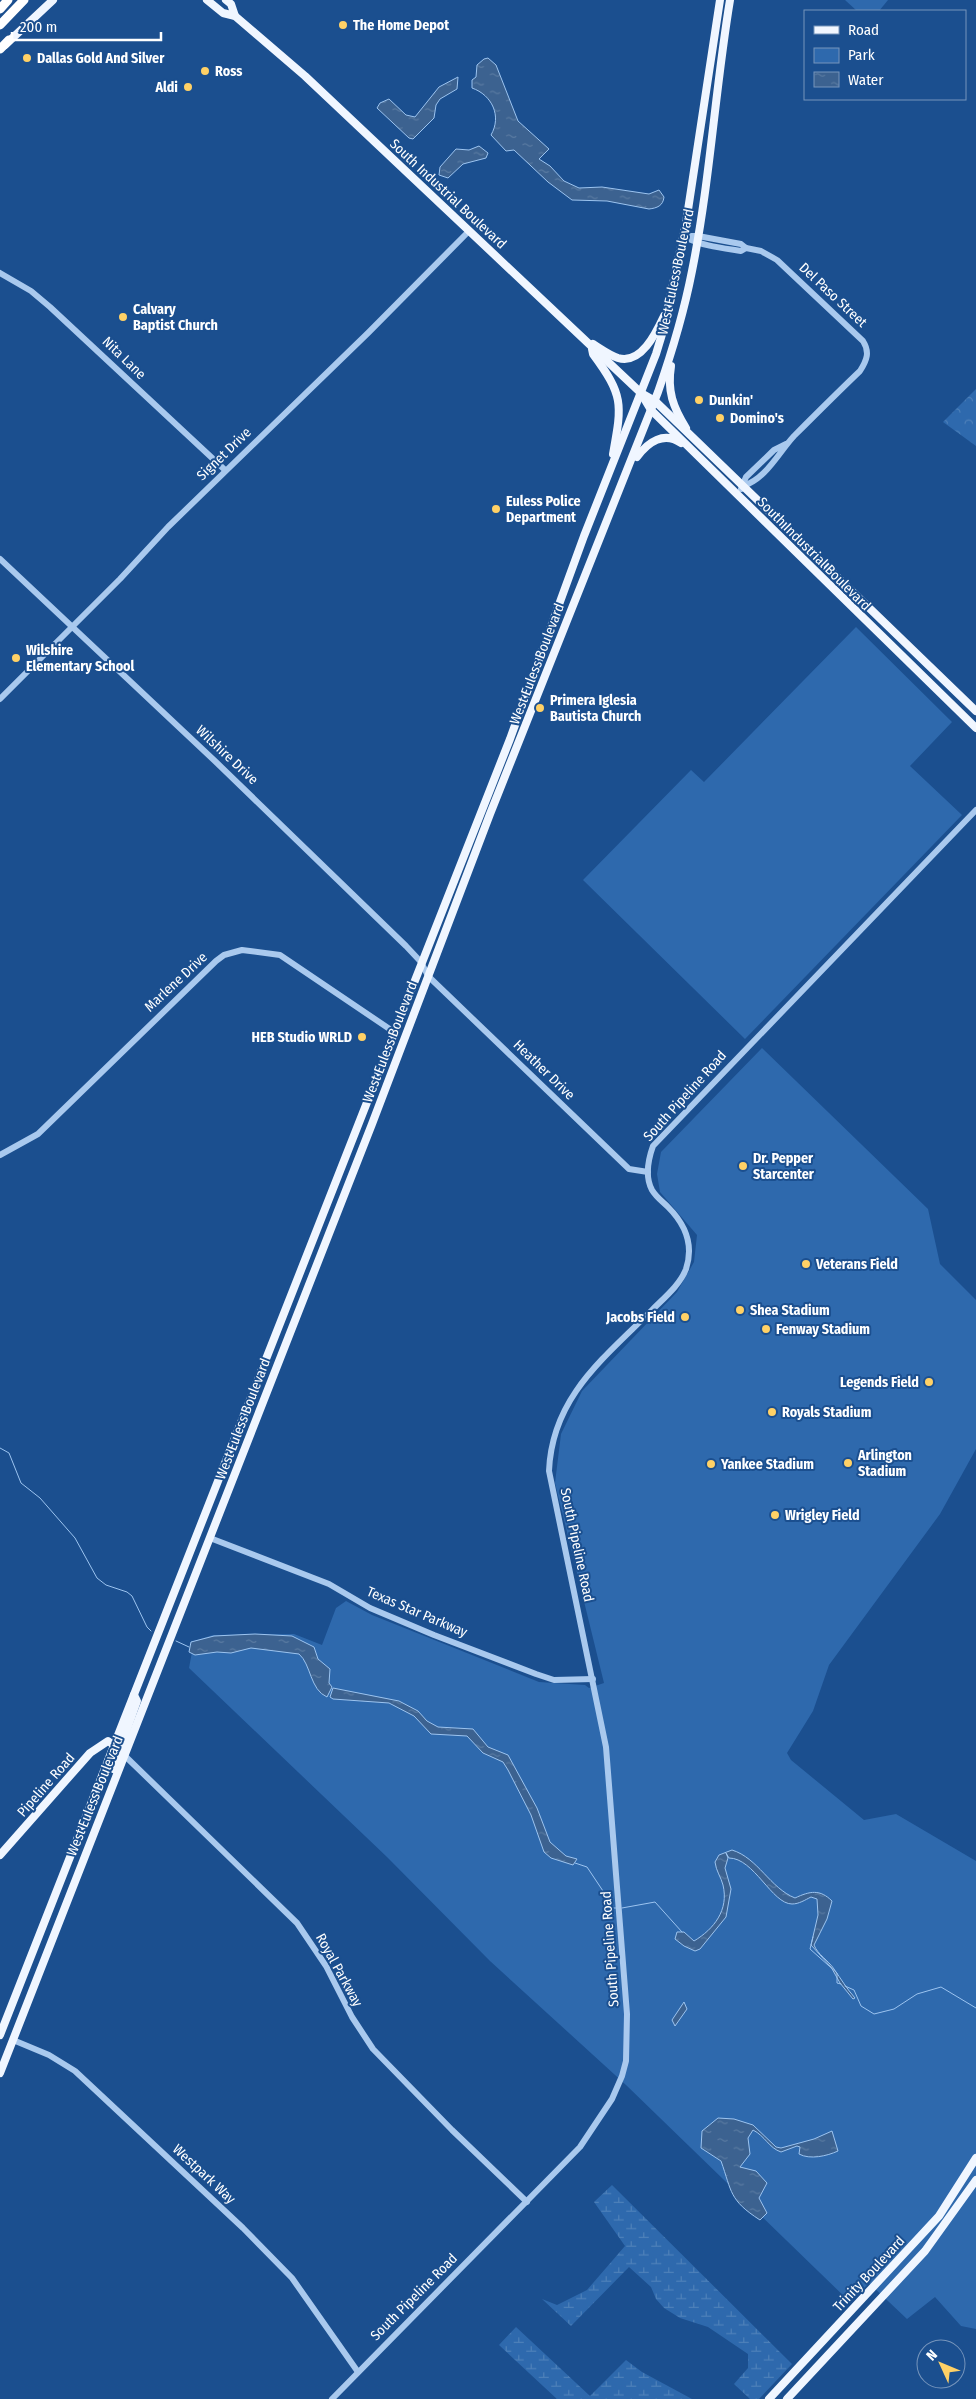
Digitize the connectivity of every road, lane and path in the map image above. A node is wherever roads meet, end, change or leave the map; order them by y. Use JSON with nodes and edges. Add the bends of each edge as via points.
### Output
{"nodes":[{"id":1,"x":8,"y":0,"type":"edge"},
{"id":2,"x":24,"y":0,"type":"edge"},
{"id":3,"x":53,"y":0,"type":"edge"},
{"id":4,"x":207,"y":0,"type":"edge"},
{"id":5,"x":226,"y":0,"type":"edge"},
{"id":6,"x":720,"y":0,"type":"edge"},
{"id":7,"x":730,"y":0,"type":"edge"},
{"id":8,"x":0,"y":9,"type":"edge"},
{"id":9,"x":235,"y":16,"type":"junction"},
{"id":10,"x":0,"y":24,"type":"edge"},
{"id":11,"x":9,"y":40,"type":"joint"},
{"id":12,"x":0,"y":51,"type":"edge"},
{"id":13,"x":469,"y":231,"type":"junction"},
{"id":14,"x":683,"y":236,"type":"junction"},
{"id":15,"x":697,"y":240,"type":"junction"},
{"id":16,"x":0,"y":273,"type":"edge"},
{"id":17,"x":670,"y":300,"type":"junction"},
{"id":18,"x":676,"y":337,"type":"junction"},
{"id":19,"x":584,"y":339,"type":"junction"},
{"id":20,"x":591,"y":347,"type":"junction"},
{"id":21,"x":641,"y":393,"type":"junction"},
{"id":22,"x":655,"y":401,"type":"junction"},
{"id":23,"x":651,"y":410,"type":"junction"},
{"id":24,"x":695,"y":442,"type":"junction"},
{"id":25,"x":693,"y":451,"type":"junction"},
{"id":26,"x":632,"y":462,"type":"junction"},
{"id":27,"x":225,"y":470,"type":"junction"},
{"id":28,"x":610,"y":470,"type":"junction"},
{"id":29,"x":743,"y":486,"type":"junction"},
{"id":30,"x":736,"y":495,"type":"junction"},
{"id":31,"x":591,"y":520,"type":"junction"},
{"id":32,"x":607,"y":526,"type":"junction"},
{"id":33,"x":0,"y":560,"type":"edge"},
{"id":34,"x":823,"y":563,"type":"junction"},
{"id":35,"x":815,"y":572,"type":"junction"},
{"id":36,"x":567,"y":586,"type":"junction"},
{"id":37,"x":575,"y":602,"type":"junction"},
{"id":38,"x":72,"y":627,"type":"junction"},
{"id":39,"x":0,"y":699,"type":"edge"},
{"id":40,"x":976,"y":711,"type":"edge"},
{"id":41,"x":976,"y":728,"type":"edge"},
{"id":42,"x":976,"y":810,"type":"edge"},
{"id":43,"x":421,"y":962,"type":"junction"},
{"id":44,"x":428,"y":976,"type":"junction"},
{"id":45,"x":394,"y":1032,"type":"junction"},
{"id":46,"x":0,"y":1155,"type":"edge"},
{"id":47,"x":648,"y":1172,"type":"junction"},
{"id":48,"x":197,"y":1533,"type":"junction"},
{"id":49,"x":210,"y":1538,"type":"junction"},
{"id":50,"x":592,"y":1678,"type":"junction"},
{"id":51,"x":134,"y":1694,"type":"junction"},
{"id":52,"x":114,"y":1745,"type":"junction"},
{"id":53,"x":124,"y":1755,"type":"junction"},
{"id":54,"x":98,"y":1821,"type":"junction"},
{"id":55,"x":0,"y":1855,"type":"edge"},
{"id":56,"x":59,"y":1887,"type":"junction"},
{"id":57,"x":69,"y":1895,"type":"junction"},
{"id":58,"x":1,"y":2032,"type":"edge"},
{"id":59,"x":13,"y":2040,"type":"junction"},
{"id":60,"x":0,"y":2073,"type":"edge"},
{"id":61,"x":976,"y":2158,"type":"edge"},
{"id":62,"x":976,"y":2180,"type":"edge"},
{"id":63,"x":526,"y":2202,"type":"junction"},
{"id":64,"x":358,"y":2372,"type":"junction"},
{"id":65,"x":332,"y":2399,"type":"edge"},
{"id":66,"x":770,"y":2399,"type":"edge"},
{"id":67,"x":787,"y":2399,"type":"edge"}],
"edges":[{"from":1,"to":8,"type":"highway"},
{"from":2,"to":10,"type":"highway"},
{"from":3,"to":11,"type":"main road"},
{"from":4,"to":9,"type":"main road","name":"South Industrial Boulevard","via":[[223,14]]},
{"from":5,"to":9,"type":"main road","name":"South Industrial Boulevard"},
{"from":6,"to":14,"type":"main road","name":"West Euless Boulevard"},
{"from":7,"to":15,"type":"main road","name":"West Euless Boulevard"},
{"from":9,"to":13,"type":"main road","name":"South Industrial Boulevard","via":[[305,76]]},
{"from":11,"to":12,"type":"highway"},
{"from":13,"to":19,"type":"main road","name":"South Industrial Boulevard"},
{"from":13,"to":27,"type":"street","name":"Signet Drive"},
{"from":14,"to":15,"type":"street","name":"Del Paso Street"},
{"from":14,"to":17,"type":"main road","name":"West Euless Boulevard"},
{"from":15,"to":18,"type":"main road","name":"West Euless Boulevard"},
{"from":15,"to":29,"type":"street","name":"Del Paso Street","via":[[741,251],[746,248],[761,251],[777,260],[863,341],[867,350],[865,364],[860,371],[787,444],[774,450],[746,476]]},
{"from":16,"to":27,"type":"street","name":"Nita Lane","via":[[31,291],[50,307]]},
{"from":17,"to":19,"type":"main road","via":[[652,339],[631,358],[619,358]]},
{"from":17,"to":21,"type":"main road","name":"West Euless Boulevard","via":[[656,354]]},
{"from":18,"to":22,"type":"main road","name":"West Euless Boulevard"},
{"from":18,"to":24,"type":"main road","via":[[668,387],[672,402]]},
{"from":19,"to":20,"type":"main road","name":"South Industrial Boulevard"},
{"from":20,"to":21,"type":"main road","name":"South Industrial Boulevard"},
{"from":20,"to":28,"type":"main road","via":[[614,384],[620,405]]},
{"from":21,"to":22,"type":"main road","name":"South Industrial Boulevard"},
{"from":21,"to":23,"type":"main road","name":"South Industrial Boulevard"},
{"from":21,"to":28,"type":"main road","name":"West Euless Boulevard"},
{"from":22,"to":23,"type":"main road","name":"West Euless Boulevard"},
{"from":22,"to":24,"type":"main road","name":"South Industrial Boulevard"},
{"from":23,"to":25,"type":"main road","name":"South Industrial Boulevard"},
{"from":23,"to":26,"type":"main road","name":"West Euless Boulevard"},
{"from":24,"to":29,"type":"main road","name":"South Industrial Boulevard"},
{"from":25,"to":26,"type":"main road","via":[[676,440],[665,438],[650,443]]},
{"from":25,"to":30,"type":"main road","name":"South Industrial Boulevard"},
{"from":26,"to":32,"type":"main road","name":"West Euless Boulevard"},
{"from":27,"to":38,"type":"street","name":"Signet Drive"},
{"from":28,"to":31,"type":"main road","name":"West Euless Boulevard"},
{"from":29,"to":30,"type":"street","name":"Del Paso Street"},
{"from":29,"to":34,"type":"main road","name":"South Industrial Boulevard"},
{"from":30,"to":35,"type":"main road","name":"South Industrial Boulevard"},
{"from":31,"to":32,"type":"main road"},
{"from":31,"to":36,"type":"main road","name":"West Euless Boulevard"},
{"from":32,"to":37,"type":"main road","name":"West Euless Boulevard"},
{"from":33,"to":38,"type":"street","name":"Wilshire Drive"},
{"from":34,"to":35,"type":"main road"},
{"from":34,"to":40,"type":"main road","name":"South Industrial Boulevard"},
{"from":35,"to":41,"type":"main road","name":"South Industrial Boulevard"},
{"from":36,"to":37,"type":"main road","via":[[568,598]]},
{"from":36,"to":43,"type":"main road","name":"West Euless Boulevard"},
{"from":37,"to":44,"type":"main road","name":"West Euless Boulevard"},
{"from":38,"to":39,"type":"street","name":"Signet Drive"},
{"from":38,"to":43,"type":"street","name":"Wilshire Drive","via":[[308,850]]},
{"from":42,"to":47,"type":"street","name":"South Pipeline Road","via":[[657,1140],[650,1154]]},
{"from":43,"to":44,"type":"street","name":"Wilshire Drive"},
{"from":43,"to":45,"type":"main road","name":"West Euless Boulevard"},
{"from":44,"to":47,"type":"street","name":"Heather Drive","via":[[629,1169]]},
{"from":44,"to":49,"type":"main road","name":"West Euless Boulevard"},
{"from":45,"to":46,"type":"street","name":"Marlene Drive","via":[[280,955],[242,950],[230,953],[216,961],[38,1134]]},
{"from":45,"to":48,"type":"main road","name":"West Euless Boulevard"},
{"from":47,"to":50,"type":"street","name":"South Pipeline Road","via":[[653,1192],[685,1229],[689,1254],[685,1270],[667,1294],[581,1382],[564,1409],[550,1452],[549,1471],[555,1504]]},
{"from":48,"to":49,"type":"main road"},
{"from":48,"to":51,"type":"main road","name":"West Euless Boulevard"},
{"from":49,"to":50,"type":"street","name":"Texas Star Parkway","via":[[329,1584],[370,1608],[536,1674],[554,1680]]},
{"from":49,"to":53,"type":"main road","name":"West Euless Boulevard"},
{"from":50,"to":63,"type":"street","name":"South Pipeline Road","via":[[608,1765],[627,2014],[626,2061],[619,2084],[580,2147]]},
{"from":51,"to":52,"type":"main road","name":"West Euless Boulevard"},
{"from":51,"to":53,"type":"main road","via":[[137,1701],[122,1743]]},
{"from":52,"to":54,"type":"main road","via":[[118,1756],[97,1812]]},
{"from":52,"to":55,"type":"main road","name":"Pipeline Road","via":[[108,1741],[90,1753]]},
{"from":52,"to":56,"type":"main road","name":"West Euless Boulevard"},
{"from":53,"to":54,"type":"main road","name":"West Euless Boulevard"},
{"from":53,"to":63,"type":"street","name":"Royal Parkway","via":[[297,1923],[326,1966],[352,2017],[373,2049]]},
{"from":54,"to":57,"type":"main road","name":"West Euless Boulevard"},
{"from":56,"to":57,"type":"main road"},
{"from":56,"to":58,"type":"main road","name":"West Euless Boulevard"},
{"from":57,"to":59,"type":"main road","name":"West Euless Boulevard"},
{"from":58,"to":59,"type":"main road","name":"Westpark Way"},
{"from":59,"to":60,"type":"main road","name":"West Euless Boulevard"},
{"from":59,"to":64,"type":"street","name":"Westpark Way","via":[[76,2071],[243,2228],[292,2278]]},
{"from":61,"to":66,"type":"main road","name":"Trinity Boulevard","via":[[939,2216]]},
{"from":62,"to":67,"type":"main road","name":"Trinity Boulevard","via":[[925,2250]]},
{"from":63,"to":64,"type":"street","name":"South Pipeline Road"},
{"from":64,"to":65,"type":"street","name":"South Pipeline Road"}]}
